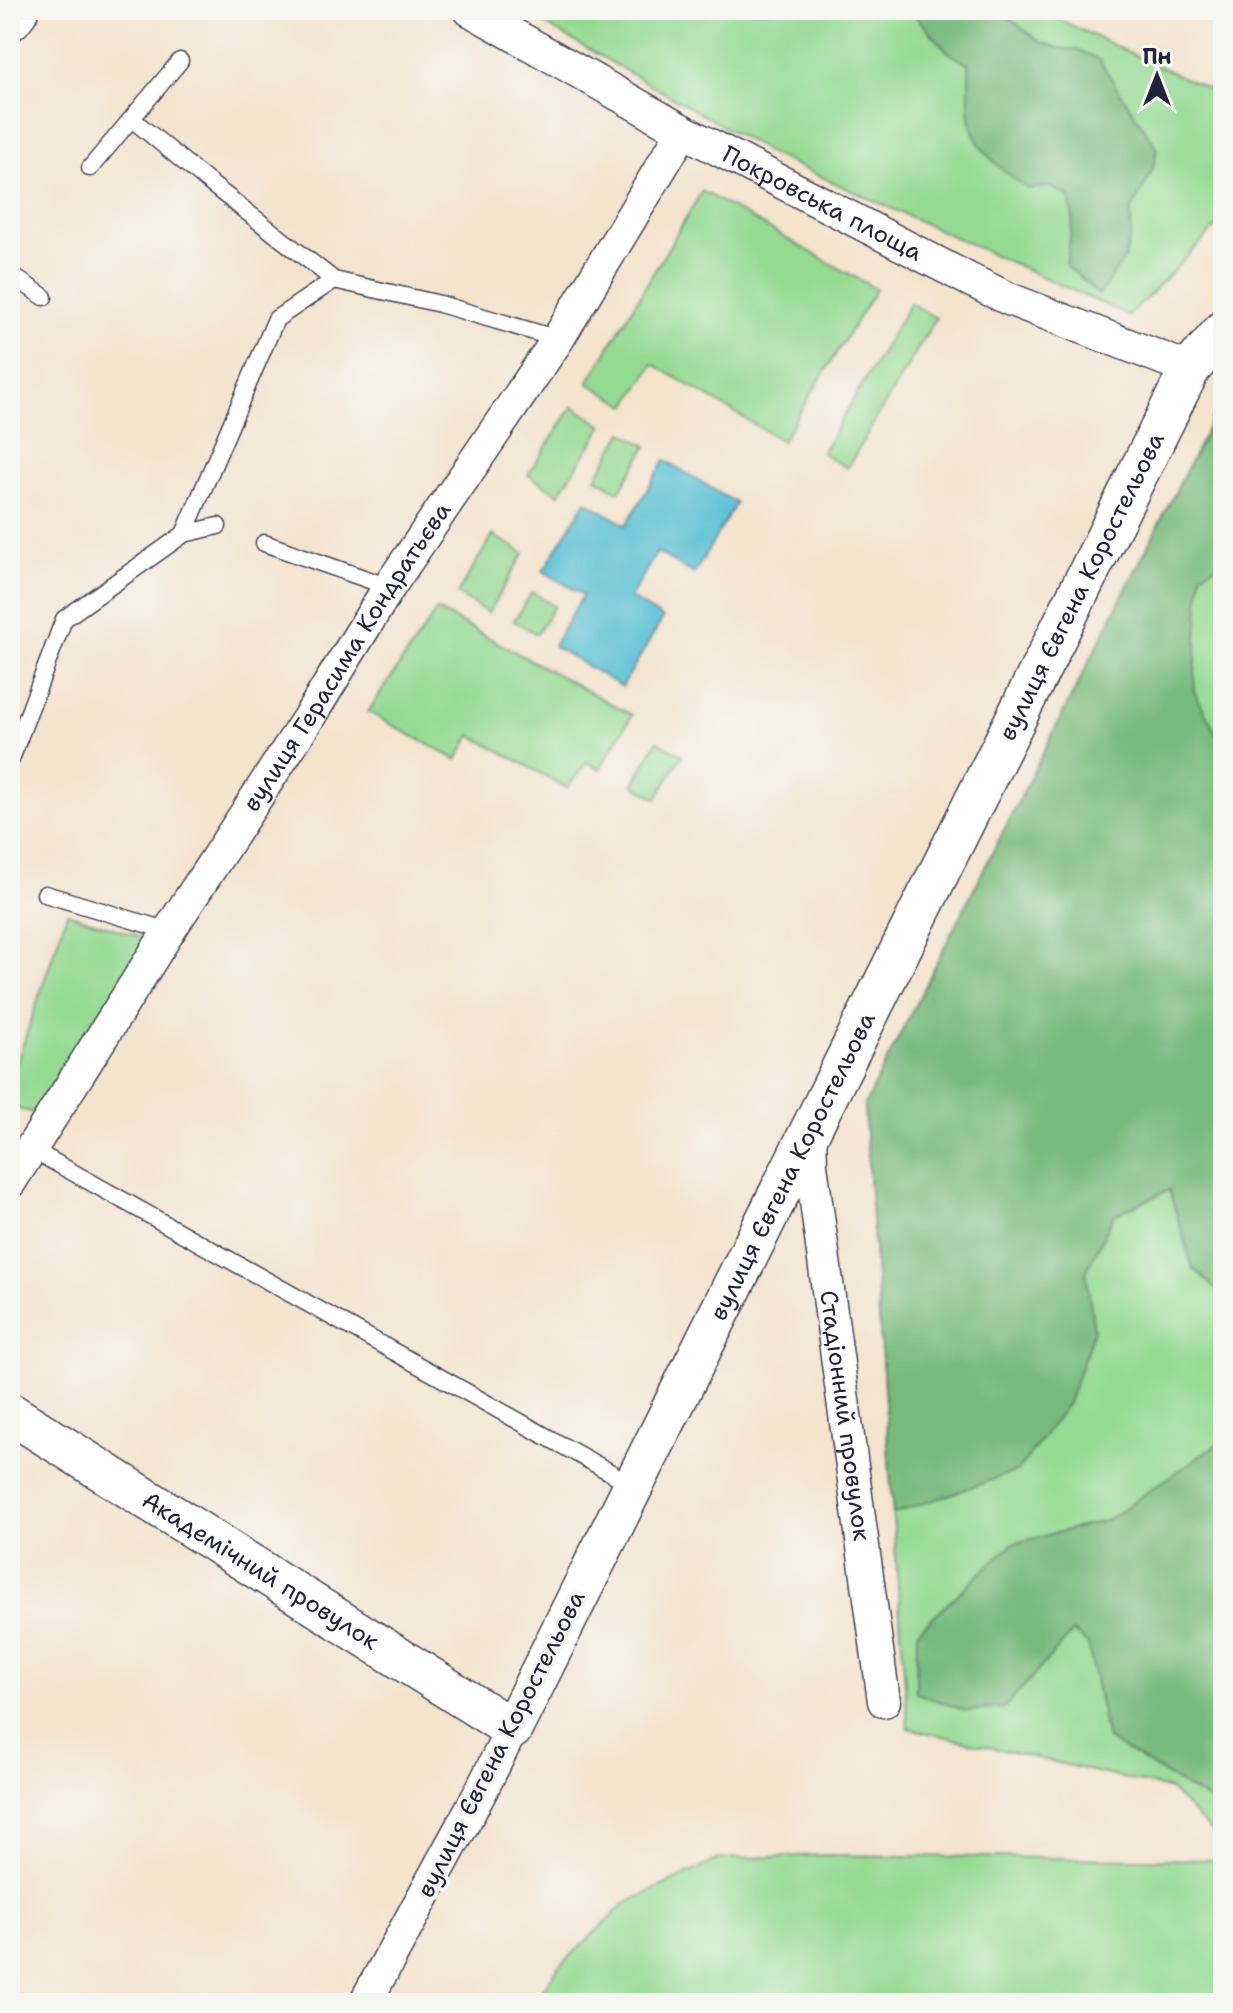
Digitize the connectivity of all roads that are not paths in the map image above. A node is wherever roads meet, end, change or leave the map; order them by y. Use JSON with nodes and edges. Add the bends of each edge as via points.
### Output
{"nodes":[{"id":1,"x":16,"y":10,"type":"edge"},
{"id":2,"x":470,"y":10,"type":"edge"},
{"id":3,"x":10,"y":18,"type":"edge"},
{"id":4,"x":180,"y":61,"type":"dead end"},
{"id":5,"x":132,"y":119,"type":"junction"},
{"id":6,"x":683,"y":131,"type":"junction"},
{"id":7,"x":90,"y":168,"type":"dead end"},
{"id":8,"x":10,"y":274,"type":"edge"},
{"id":9,"x":334,"y":280,"type":"junction"},
{"id":10,"x":44,"y":297,"type":"dead end"},
{"id":11,"x":1223,"y":331,"type":"edge"},
{"id":12,"x":558,"y":339,"type":"junction"},
{"id":13,"x":1190,"y":369,"type":"junction"},
{"id":14,"x":218,"y":526,"type":"dead end"},
{"id":15,"x":184,"y":534,"type":"junction"},
{"id":16,"x":264,"y":543,"type":"dead end"},
{"id":17,"x":389,"y":587,"type":"junction"},
{"id":18,"x":10,"y":762,"type":"edge"},
{"id":19,"x":45,"y":894,"type":"dead end"},
{"id":20,"x":169,"y":931,"type":"junction"},
{"id":21,"x":810,"y":1132,"type":"junction"},
{"id":22,"x":31,"y":1149,"type":"junction"},
{"id":23,"x":10,"y":1182,"type":"edge"},
{"id":24,"x":10,"y":1413,"type":"edge"},
{"id":25,"x":633,"y":1485,"type":"junction"},
{"id":26,"x":884,"y":1701,"type":"dead end"},
{"id":27,"x":512,"y":1729,"type":"junction"},
{"id":28,"x":365,"y":2003,"type":"edge"}],
"edges":[{"from":1,"to":3,"type":"main road"},
{"from":2,"to":6,"type":"street","name":"Покровська площа"},
{"from":4,"to":5,"type":"lane"},
{"from":5,"to":7,"type":"lane"},
{"from":5,"to":9,"type":"lane"},
{"from":6,"to":12,"type":"street","name":"вулиця Герасима Кондратьєва"},
{"from":6,"to":13,"type":"street","name":"Покровська площа","via":[[1009,299]]},
{"from":8,"to":10,"type":"lane"},
{"from":9,"to":12,"type":"lane"},
{"from":9,"to":15,"type":"lane","via":[[276,319]]},
{"from":11,"to":13,"type":"street","name":"вулиця Євгена Коростельова"},
{"from":12,"to":17,"type":"street","name":"вулиця Герасима Кондратьєва"},
{"from":13,"to":21,"type":"street","name":"вулиця Євгена Коростельова"},
{"from":14,"to":15,"type":"lane"},
{"from":15,"to":18,"type":"lane","via":[[64,619]]},
{"from":16,"to":17,"type":"lane"},
{"from":17,"to":20,"type":"street","name":"вулиця Герасима Кондратьєва"},
{"from":19,"to":20,"type":"lane"},
{"from":20,"to":22,"type":"street","name":"вулиця Герасима Кондратьєва"},
{"from":21,"to":25,"type":"street","name":"вулиця Євгена Коростельова"},
{"from":21,"to":26,"type":"street","name":"Стадіонний провулок"},
{"from":22,"to":23,"type":"street","name":"вулиця Герасима Кондратьєва"},
{"from":22,"to":25,"type":"lane"},
{"from":24,"to":27,"type":"street","name":"Академічний провулок"},
{"from":25,"to":27,"type":"street","name":"вулиця Євгена Коростельова"},
{"from":27,"to":28,"type":"street","name":"вулиця Євгена Коростельова"}]}
